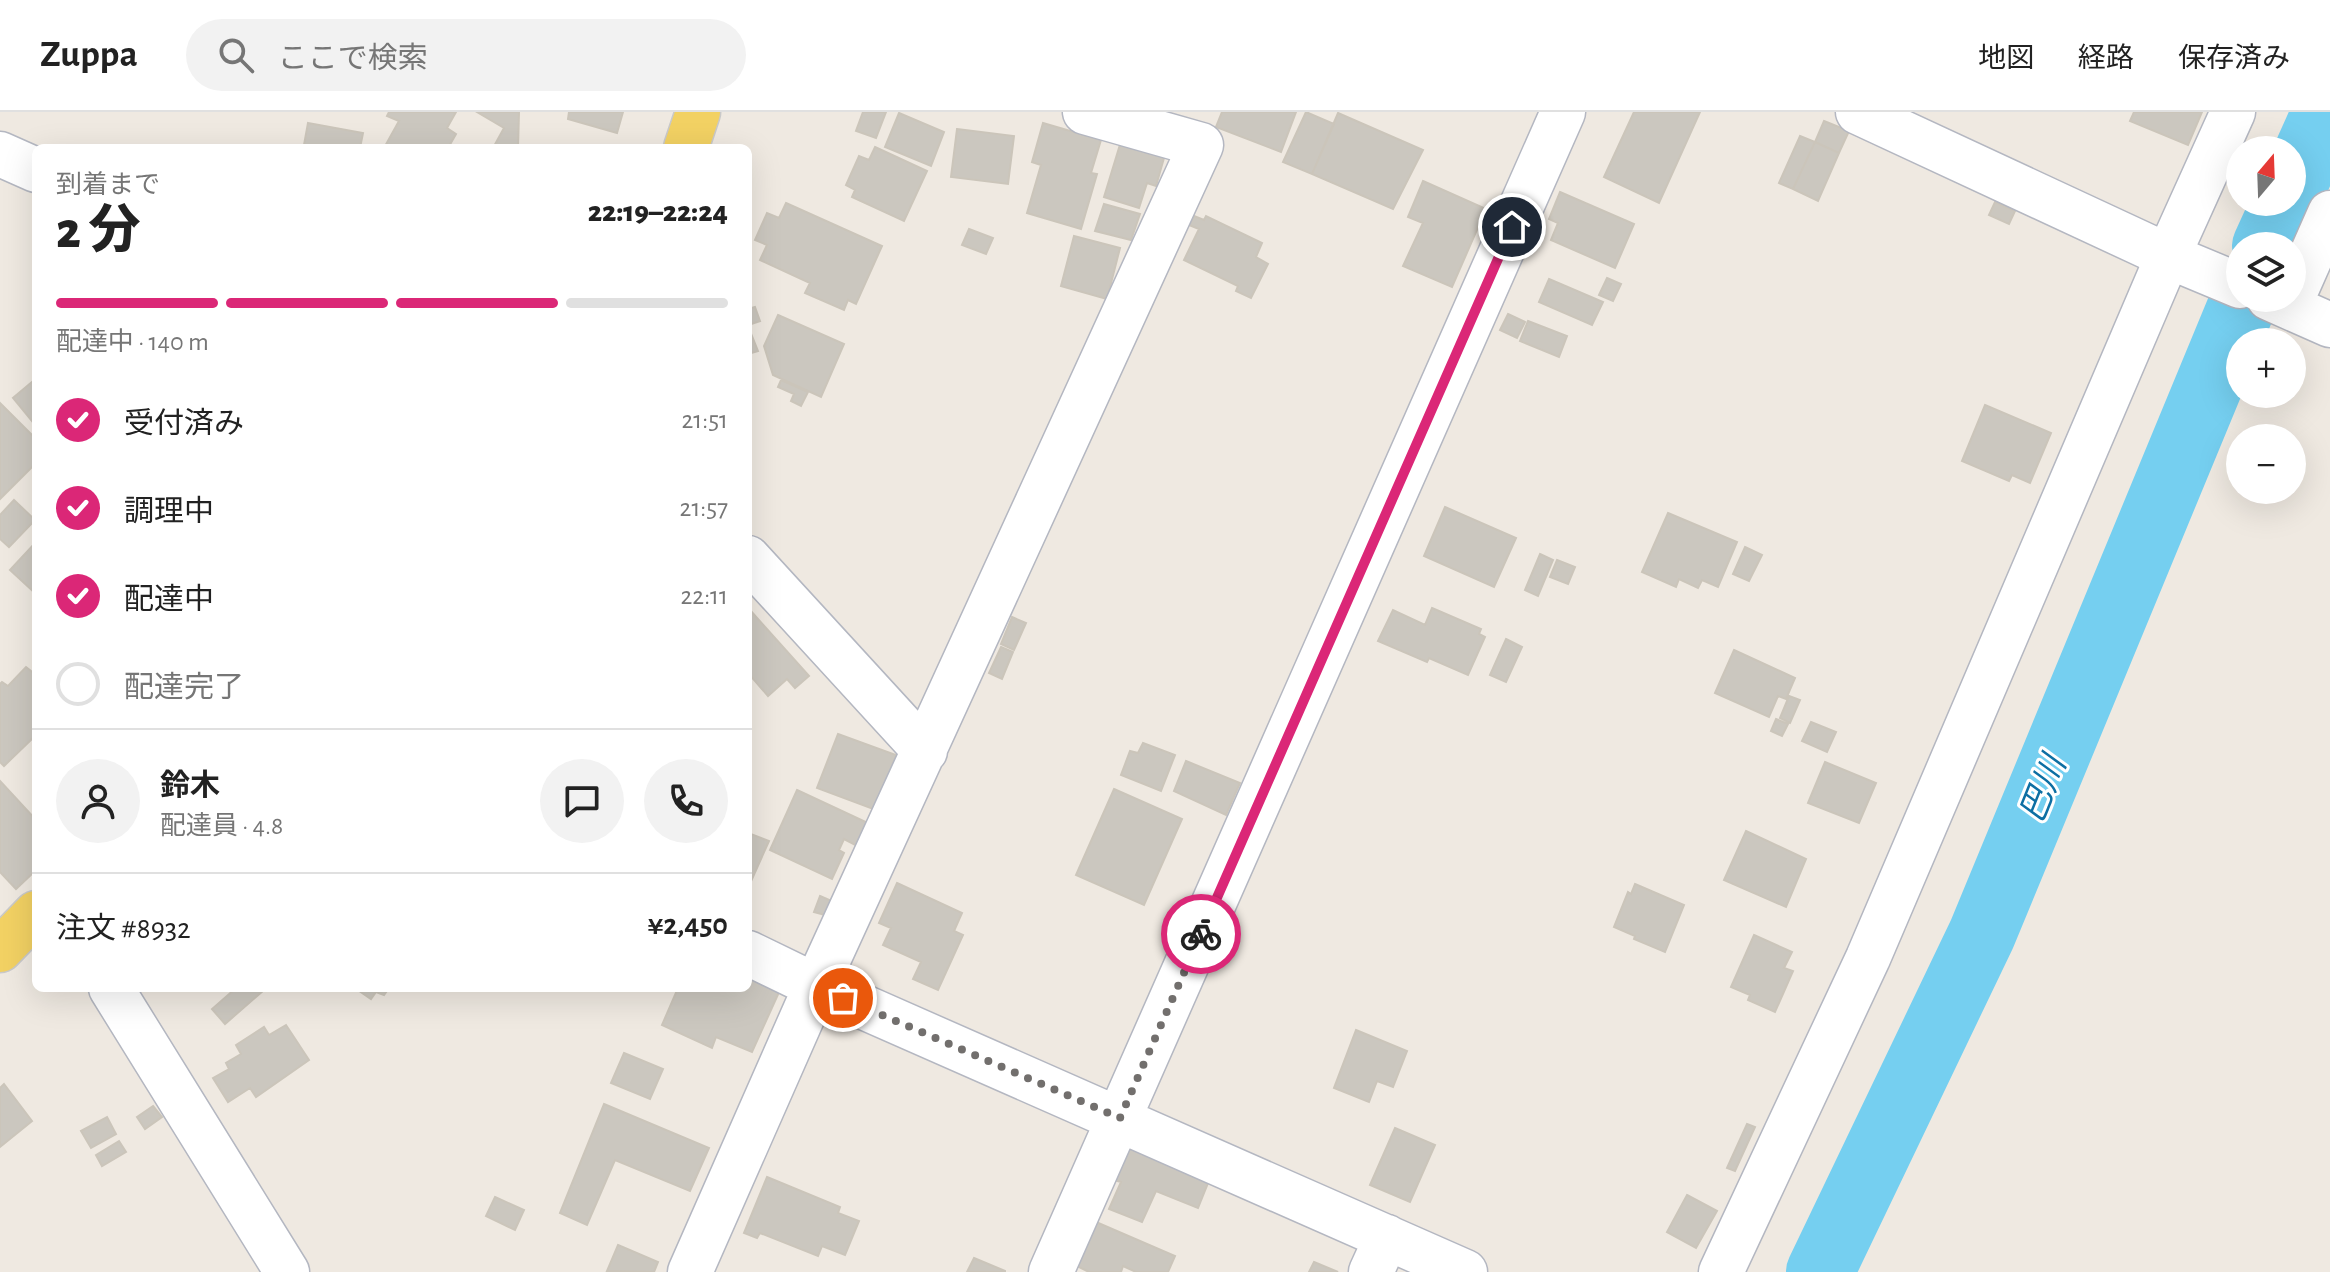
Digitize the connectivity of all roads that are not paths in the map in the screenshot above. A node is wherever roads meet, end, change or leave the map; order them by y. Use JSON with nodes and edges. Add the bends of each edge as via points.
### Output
{"nodes":[{"id":1,"x":698,"y":112,"type":"edge"},
{"id":2,"x":1085,"y":112,"type":"edge"},
{"id":3,"x":1563,"y":112,"type":"edge"},
{"id":4,"x":1858,"y":112,"type":"edge"},
{"id":5,"x":2233,"y":112,"type":"edge"},
{"id":6,"x":687,"y":144,"type":"edge"},
{"id":7,"x":0,"y":154,"type":"edge"},
{"id":8,"x":32,"y":168,"type":"edge"},
{"id":9,"x":2330,"y":213,"type":"edge"},
{"id":10,"x":2306,"y":255,"type":"edge"},
{"id":11,"x":2168,"y":256,"type":"junction"},
{"id":12,"x":2226,"y":280,"type":"edge"},
{"id":13,"x":2301,"y":312,"type":"edge"},
{"id":14,"x":2330,"y":325,"type":"edge"},
{"id":15,"x":752,"y":562,"type":"edge"},
{"id":16,"x":925,"y":751,"type":"junction"},
{"id":17,"x":32,"y":917,"type":"edge"},
{"id":18,"x":0,"y":950,"type":"edge"},
{"id":19,"x":752,"y":955,"type":"edge"},
{"id":20,"x":816,"y":986,"type":"junction"},
{"id":21,"x":113,"y":992,"type":"edge"},
{"id":22,"x":1120,"y":1118,"type":"junction"},
{"id":23,"x":1379,"y":1255,"type":"edge"},
{"id":24,"x":287,"y":1272,"type":"edge"},
{"id":25,"x":690,"y":1272,"type":"edge"},
{"id":26,"x":1051,"y":1272,"type":"edge"},
{"id":27,"x":1465,"y":1272,"type":"edge"},
{"id":28,"x":1721,"y":1272,"type":"edge"}],
"edges":[{"from":1,"to":6,"type":"main road"},
{"from":2,"to":16,"type":"street","via":[[1201,145]]},
{"from":3,"to":22,"type":"street"},
{"from":4,"to":11,"type":"street"},
{"from":5,"to":11,"type":"street"},
{"from":7,"to":8,"type":"street"},
{"from":9,"to":10,"type":"street"},
{"from":11,"to":12,"type":"street"},
{"from":11,"to":28,"type":"street","via":[[1868,958]]},
{"from":13,"to":14,"type":"street"},
{"from":15,"to":16,"type":"street"},
{"from":16,"to":20,"type":"street"},
{"from":17,"to":18,"type":"main road"},
{"from":19,"to":20,"type":"street"},
{"from":20,"to":22,"type":"street"},
{"from":20,"to":25,"type":"street"},
{"from":21,"to":24,"type":"street"},
{"from":22,"to":23,"type":"street"},
{"from":22,"to":26,"type":"street"},
{"from":23,"to":27,"type":"street"}]}
